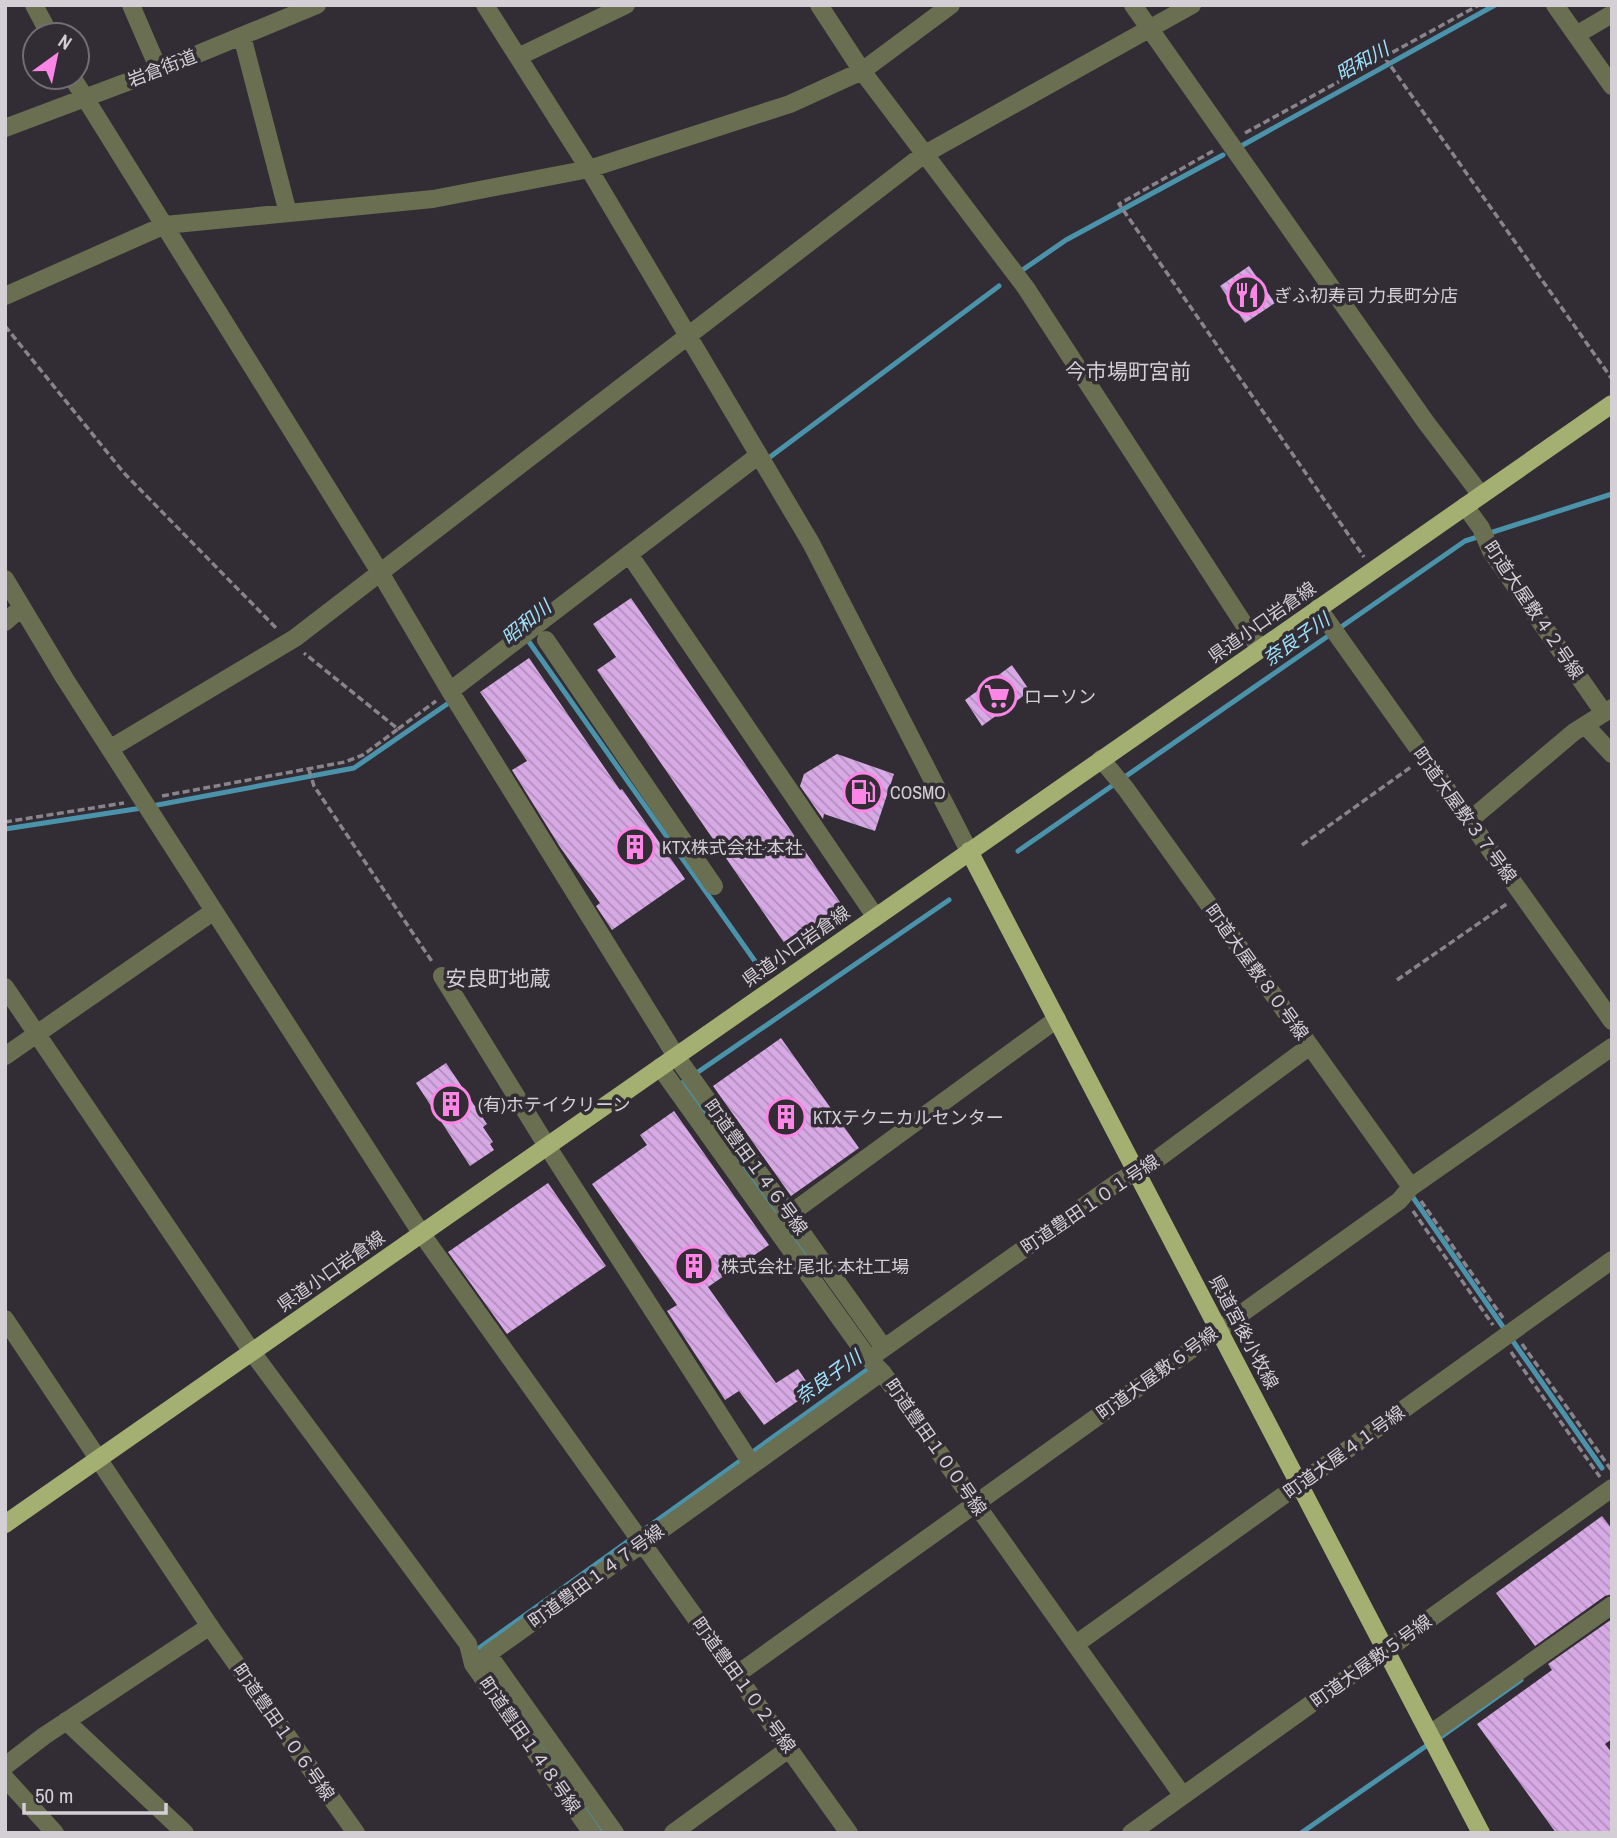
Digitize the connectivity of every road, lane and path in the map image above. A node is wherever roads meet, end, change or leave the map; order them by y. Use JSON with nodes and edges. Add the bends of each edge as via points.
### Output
{"nodes":[{"id":1,"x":34,"y":5,"type":"edge"},
{"id":2,"x":131,"y":5,"type":"edge"},
{"id":3,"x":317,"y":5,"type":"edge"},
{"id":4,"x":485,"y":5,"type":"edge"},
{"id":5,"x":626,"y":5,"type":"edge"},
{"id":6,"x":819,"y":5,"type":"edge"},
{"id":7,"x":951,"y":5,"type":"edge"},
{"id":8,"x":1133,"y":5,"type":"edge"},
{"id":9,"x":1192,"y":5,"type":"edge"},
{"id":10,"x":1479,"y":5,"type":"edge"},
{"id":11,"x":1555,"y":5,"type":"edge"},
{"id":12,"x":1612,"y":14,"type":"edge"},
{"id":13,"x":43,"y":21,"type":"edge"},
{"id":14,"x":1149,"y":28,"type":"junction"},
{"id":15,"x":1576,"y":35,"type":"junction"},
{"id":16,"x":242,"y":36,"type":"junction"},
{"id":17,"x":518,"y":57,"type":"junction"},
{"id":18,"x":1385,"y":58,"type":"junction"},
{"id":19,"x":159,"y":70,"type":"junction"},
{"id":20,"x":862,"y":71,"type":"junction"},
{"id":21,"x":1612,"y":86,"type":"edge"},
{"id":22,"x":80,"y":91,"type":"edge"},
{"id":23,"x":83,"y":97,"type":"junction"},
{"id":24,"x":5,"y":128,"type":"edge"},
{"id":25,"x":1228,"y":142,"type":"junction"},
{"id":26,"x":923,"y":155,"type":"junction"},
{"id":27,"x":589,"y":169,"type":"junction"},
{"id":28,"x":288,"y":213,"type":"junction"},
{"id":29,"x":165,"y":225,"type":"junction"},
{"id":30,"x":5,"y":296,"type":"edge"},
{"id":31,"x":5,"y":326,"type":"edge"},
{"id":32,"x":690,"y":337,"type":"junction"},
{"id":33,"x":1612,"y":379,"type":"edge"},
{"id":34,"x":1612,"y":404,"type":"edge"},
{"id":35,"x":763,"y":461,"type":"junction"},
{"id":36,"x":1481,"y":495,"type":"junction"},
{"id":37,"x":1465,"y":506,"type":"junction"},
{"id":38,"x":633,"y":559,"type":"junction"},
{"id":39,"x":1373,"y":570,"type":"junction"},
{"id":40,"x":381,"y":574,"type":"junction"},
{"id":41,"x":5,"y":579,"type":"edge"},
{"id":42,"x":21,"y":608,"type":"junction"},
{"id":43,"x":1318,"y":608,"type":"junction"},
{"id":44,"x":5,"y":622,"type":"edge"},
{"id":45,"x":546,"y":640,"type":"dead end"},
{"id":46,"x":290,"y":642,"type":"junction"},
{"id":47,"x":1260,"y":649,"type":"junction"},
{"id":48,"x":455,"y":698,"type":"junction"},
{"id":49,"x":1608,"y":710,"type":"edge"},
{"id":50,"x":1585,"y":725,"type":"junction"},
{"id":51,"x":398,"y":729,"type":"junction"},
{"id":52,"x":111,"y":748,"type":"junction"},
{"id":53,"x":1612,"y":754,"type":"edge"},
{"id":54,"x":1424,"y":758,"type":"junction"},
{"id":55,"x":1101,"y":759,"type":"junction"},
{"id":56,"x":309,"y":769,"type":"junction"},
{"id":57,"x":144,"y":800,"type":"junction"},
{"id":58,"x":1470,"y":820,"type":"junction"},
{"id":59,"x":5,"y":822,"type":"edge"},
{"id":60,"x":1302,"y":845,"type":"dead end"},
{"id":61,"x":969,"y":851,"type":"junction"},
{"id":62,"x":713,"y":887,"type":"dead end"},
{"id":63,"x":1521,"y":894,"type":"junction"},
{"id":64,"x":214,"y":912,"type":"junction"},
{"id":65,"x":875,"y":916,"type":"junction"},
{"id":66,"x":442,"y":976,"type":"joint"},
{"id":67,"x":1397,"y":980,"type":"dead end"},
{"id":68,"x":5,"y":987,"type":"edge"},
{"id":69,"x":1057,"y":1019,"type":"junction"},
{"id":70,"x":1612,"y":1021,"type":"edge"},
{"id":71,"x":37,"y":1034,"type":"junction"},
{"id":72,"x":1310,"y":1046,"type":"junction"},
{"id":73,"x":1612,"y":1047,"type":"edge"},
{"id":74,"x":5,"y":1056,"type":"edge"},
{"id":75,"x":676,"y":1056,"type":"junction"},
{"id":76,"x":660,"y":1068,"type":"junction"},
{"id":77,"x":547,"y":1146,"type":"junction"},
{"id":78,"x":1137,"y":1171,"type":"junction"},
{"id":79,"x":1411,"y":1187,"type":"junction"},
{"id":80,"x":790,"y":1214,"type":"junction"},
{"id":81,"x":773,"y":1226,"type":"junction"},
{"id":82,"x":421,"y":1233,"type":"junction"},
{"id":83,"x":1612,"y":1260,"type":"edge"},
{"id":84,"x":5,"y":1319,"type":"edge"},
{"id":85,"x":1219,"y":1329,"type":"junction"},
{"id":86,"x":884,"y":1348,"type":"junction"},
{"id":87,"x":252,"y":1352,"type":"junction"},
{"id":88,"x":869,"y":1359,"type":"junction"},
{"id":89,"x":882,"y":1371,"type":"junction"},
{"id":90,"x":98,"y":1459,"type":"junction"},
{"id":91,"x":751,"y":1463,"type":"junction"},
{"id":92,"x":1299,"y":1484,"type":"junction"},
{"id":93,"x":1611,"y":1490,"type":"edge"},
{"id":94,"x":976,"y":1504,"type":"junction"},
{"id":95,"x":5,"y":1524,"type":"edge"},
{"id":96,"x":639,"y":1537,"type":"junction"},
{"id":97,"x":1612,"y":1605,"type":"edge"},
{"id":98,"x":212,"y":1629,"type":"junction"},
{"id":99,"x":1076,"y":1644,"type":"junction"},
{"id":100,"x":1386,"y":1651,"type":"junction"},
{"id":101,"x":477,"y":1658,"type":"junction"},
{"id":102,"x":736,"y":1675,"type":"junction"},
{"id":103,"x":69,"y":1719,"type":"junction"},
{"id":104,"x":1430,"y":1734,"type":"junction"},
{"id":105,"x":790,"y":1748,"type":"junction"},
{"id":106,"x":5,"y":1766,"type":"edge"},
{"id":107,"x":5,"y":1778,"type":"edge"},
{"id":108,"x":1183,"y":1796,"type":"junction"},
{"id":109,"x":55,"y":1833,"type":"edge"},
{"id":110,"x":185,"y":1833,"type":"edge"},
{"id":111,"x":356,"y":1833,"type":"edge"},
{"id":112,"x":592,"y":1833,"type":"edge"},
{"id":113,"x":615,"y":1833,"type":"edge"},
{"id":114,"x":673,"y":1833,"type":"edge"},
{"id":115,"x":849,"y":1833,"type":"edge"},
{"id":116,"x":1131,"y":1833,"type":"edge"},
{"id":117,"x":1481,"y":1833,"type":"edge"}],
"edges":[{"from":1,"to":13,"type":"street"},
{"from":2,"to":19,"type":"street"},
{"from":3,"to":16,"type":"street","name":"岩倉街道"},
{"from":4,"to":17,"type":"street"},
{"from":5,"to":17,"type":"street"},
{"from":6,"to":20,"type":"street"},
{"from":7,"to":20,"type":"street"},
{"from":8,"to":14,"type":"street"},
{"from":9,"to":14,"type":"street"},
{"from":10,"to":18,"type":"path"},
{"from":11,"to":15,"type":"street"},
{"from":12,"to":15,"type":"street"},
{"from":14,"to":25,"type":"street"},
{"from":14,"to":26,"type":"street"},
{"from":15,"to":21,"type":"street"},
{"from":16,"to":19,"type":"street","name":"岩倉街道"},
{"from":16,"to":28,"type":"street"},
{"from":17,"to":27,"type":"street"},
{"from":18,"to":25,"type":"path"},
{"from":18,"to":33,"type":"path"},
{"from":19,"to":23,"type":"street","name":"岩倉街道"},
{"from":20,"to":26,"type":"street"},
{"from":20,"to":27,"type":"street","via":[[790,104]]},
{"from":22,"to":23,"type":"street","name":"町道豊田１４６号線"},
{"from":23,"to":24,"type":"street","name":"岩倉街道"},
{"from":23,"to":29,"type":"street","name":"町道豊田１４６号線"},
{"from":25,"to":36,"type":"street"},
{"from":25,"to":39,"type":"path","via":[[1119,204]]},
{"from":26,"to":32,"type":"street"},
{"from":26,"to":47,"type":"street","via":[[1026,288]]},
{"from":27,"to":28,"type":"street","via":[[433,199]]},
{"from":27,"to":32,"type":"street"},
{"from":28,"to":29,"type":"street"},
{"from":29,"to":30,"type":"street"},
{"from":29,"to":40,"type":"street","name":"町道豊田１４６号線"},
{"from":31,"to":46,"type":"path","via":[[124,473]]},
{"from":32,"to":35,"type":"street"},
{"from":32,"to":40,"type":"street"},
{"from":34,"to":36,"type":"main road","name":"県道小口岩倉線"},
{"from":35,"to":38,"type":"street"},
{"from":35,"to":61,"type":"street","via":[[811,543]]},
{"from":36,"to":37,"type":"main road","name":"県道小口岩倉線"},
{"from":37,"to":39,"type":"main road","name":"県道小口岩倉線"},
{"from":37,"to":49,"type":"street","name":"町道大屋敷４２号線","via":[[1491,551]]},
{"from":38,"to":48,"type":"street"},
{"from":38,"to":65,"type":"street"},
{"from":39,"to":43,"type":"main road","name":"県道小口岩倉線"},
{"from":40,"to":46,"type":"street"},
{"from":40,"to":48,"type":"street","name":"町道豊田１４６号線"},
{"from":41,"to":42,"type":"street","name":"町道豊田１０２号線"},
{"from":42,"to":44,"type":"street"},
{"from":42,"to":52,"type":"street","name":"町道豊田１０２号線"},
{"from":43,"to":47,"type":"main road","name":"県道小口岩倉線"},
{"from":43,"to":54,"type":"street","name":"町道大屋敷３７号線"},
{"from":45,"to":62,"type":"street"},
{"from":46,"to":51,"type":"path"},
{"from":46,"to":52,"type":"street"},
{"from":47,"to":55,"type":"main road","name":"県道小口岩倉線"},
{"from":48,"to":51,"type":"path"},
{"from":48,"to":75,"type":"street","name":"町道豊田１４６号線"},
{"from":49,"to":50,"type":"street"},
{"from":50,"to":53,"type":"street"},
{"from":50,"to":58,"type":"street"},
{"from":51,"to":56,"type":"path","via":[[363,755]]},
{"from":52,"to":57,"type":"street","name":"町道豊田１０２号線"},
{"from":54,"to":58,"type":"street","name":"町道大屋敷３７号線"},
{"from":54,"to":60,"type":"path"},
{"from":55,"to":61,"type":"main road","name":"県道小口岩倉線"},
{"from":55,"to":72,"type":"street","name":"町道大屋敷８０号線"},
{"from":56,"to":57,"type":"path"},
{"from":56,"to":66,"type":"path","via":[[314,786]]},
{"from":57,"to":59,"type":"path"},
{"from":57,"to":64,"type":"street","name":"町道豊田１０２号線"},
{"from":58,"to":63,"type":"street","name":"町道大屋敷３７号線"},
{"from":61,"to":65,"type":"main road","name":"県道小口岩倉線"},
{"from":61,"to":69,"type":"main road","name":"県道宮後小牧線"},
{"from":63,"to":67,"type":"path"},
{"from":63,"to":70,"type":"street","name":"町道大屋敷３７号線"},
{"from":64,"to":71,"type":"street"},
{"from":64,"to":82,"type":"street","name":"町道豊田１０２号線"},
{"from":65,"to":75,"type":"main road","name":"県道小口岩倉線"},
{"from":66,"to":77,"type":"street"},
{"from":68,"to":71,"type":"street"},
{"from":69,"to":78,"type":"main road","name":"県道宮後小牧線"},
{"from":69,"to":80,"type":"street"},
{"from":71,"to":74,"type":"street"},
{"from":71,"to":87,"type":"street"},
{"from":72,"to":78,"type":"street","name":"町道豊田１０１号線"},
{"from":72,"to":79,"type":"street","name":"町道大屋敷８０号線"},
{"from":73,"to":79,"type":"street","name":"町道大屋敷６号線"},
{"from":75,"to":76,"type":"main road","name":"県道小口岩倉線"},
{"from":75,"to":80,"type":"street","name":"町道豊田１４６号線"},
{"from":76,"to":77,"type":"main road","name":"県道小口岩倉線"},
{"from":76,"to":81,"type":"street","name":"町道豊田１００号線"},
{"from":77,"to":82,"type":"main road","name":"県道小口岩倉線"},
{"from":77,"to":91,"type":"street"},
{"from":78,"to":85,"type":"main road","name":"県道宮後小牧線"},
{"from":78,"to":86,"type":"street","name":"町道豊田１０１号線"},
{"from":79,"to":85,"type":"street","name":"町道大屋敷６号線","via":[[1399,1201]]},
{"from":80,"to":81,"type":"street"},
{"from":80,"to":86,"type":"street","name":"町道豊田１４６号線"},
{"from":81,"to":88,"type":"street","name":"町道豊田１００号線"},
{"from":82,"to":87,"type":"main road","name":"県道小口岩倉線"},
{"from":82,"to":96,"type":"street","name":"町道豊田１０２号線"},
{"from":83,"to":92,"type":"street","name":"町道大屋４１号線"},
{"from":84,"to":90,"type":"street","name":"町道豊田１０６号線"},
{"from":85,"to":92,"type":"main road","name":"県道宮後小牧線"},
{"from":85,"to":94,"type":"street","name":"町道大屋敷６号線"},
{"from":86,"to":88,"type":"street","name":"町道豊田１０１号線"},
{"from":87,"to":90,"type":"main road","name":"県道小口岩倉線"},
{"from":87,"to":101,"type":"street"},
{"from":88,"to":89,"type":"street","name":"町道豊田１００号線"},
{"from":89,"to":91,"type":"street","name":"町道豊田１４７号線"},
{"from":89,"to":94,"type":"street","name":"町道豊田１００号線"},
{"from":90,"to":95,"type":"main road","name":"県道小口岩倉線"},
{"from":90,"to":98,"type":"street","name":"町道豊田１０６号線"},
{"from":91,"to":96,"type":"street","name":"町道豊田１４７号線"},
{"from":92,"to":99,"type":"street","name":"町道大屋４１号線"},
{"from":92,"to":100,"type":"main road","name":"県道宮後小牧線"},
{"from":93,"to":100,"type":"street","name":"町道大屋敷５号線"},
{"from":94,"to":99,"type":"street","name":"町道豊田１００号線"},
{"from":94,"to":102,"type":"street","name":"町道大屋敷６号線"},
{"from":96,"to":101,"type":"street","name":"町道豊田１４７号線"},
{"from":96,"to":102,"type":"street","name":"町道豊田１０２号線"},
{"from":97,"to":104,"type":"street"},
{"from":98,"to":103,"type":"street"},
{"from":98,"to":111,"type":"street","name":"町道豊田１０６号線"},
{"from":99,"to":108,"type":"street","name":"町道豊田１００号線"},
{"from":100,"to":104,"type":"main road","name":"県道宮後小牧線"},
{"from":100,"to":108,"type":"street","name":"町道大屋敷５号線"},
{"from":101,"to":112,"type":"street","name":"町道豊田１４８号線"},
{"from":101,"to":113,"type":"street"},
{"from":102,"to":105,"type":"street","name":"町道豊田１０２号線"},
{"from":103,"to":106,"type":"street"},
{"from":103,"to":110,"type":"street"},
{"from":104,"to":117,"type":"main road","name":"県道宮後小牧線"},
{"from":105,"to":114,"type":"street"},
{"from":105,"to":115,"type":"street","name":"町道豊田１０２号線"},
{"from":107,"to":109,"type":"street"},
{"from":108,"to":116,"type":"street","name":"町道大屋敷５号線"}]}
